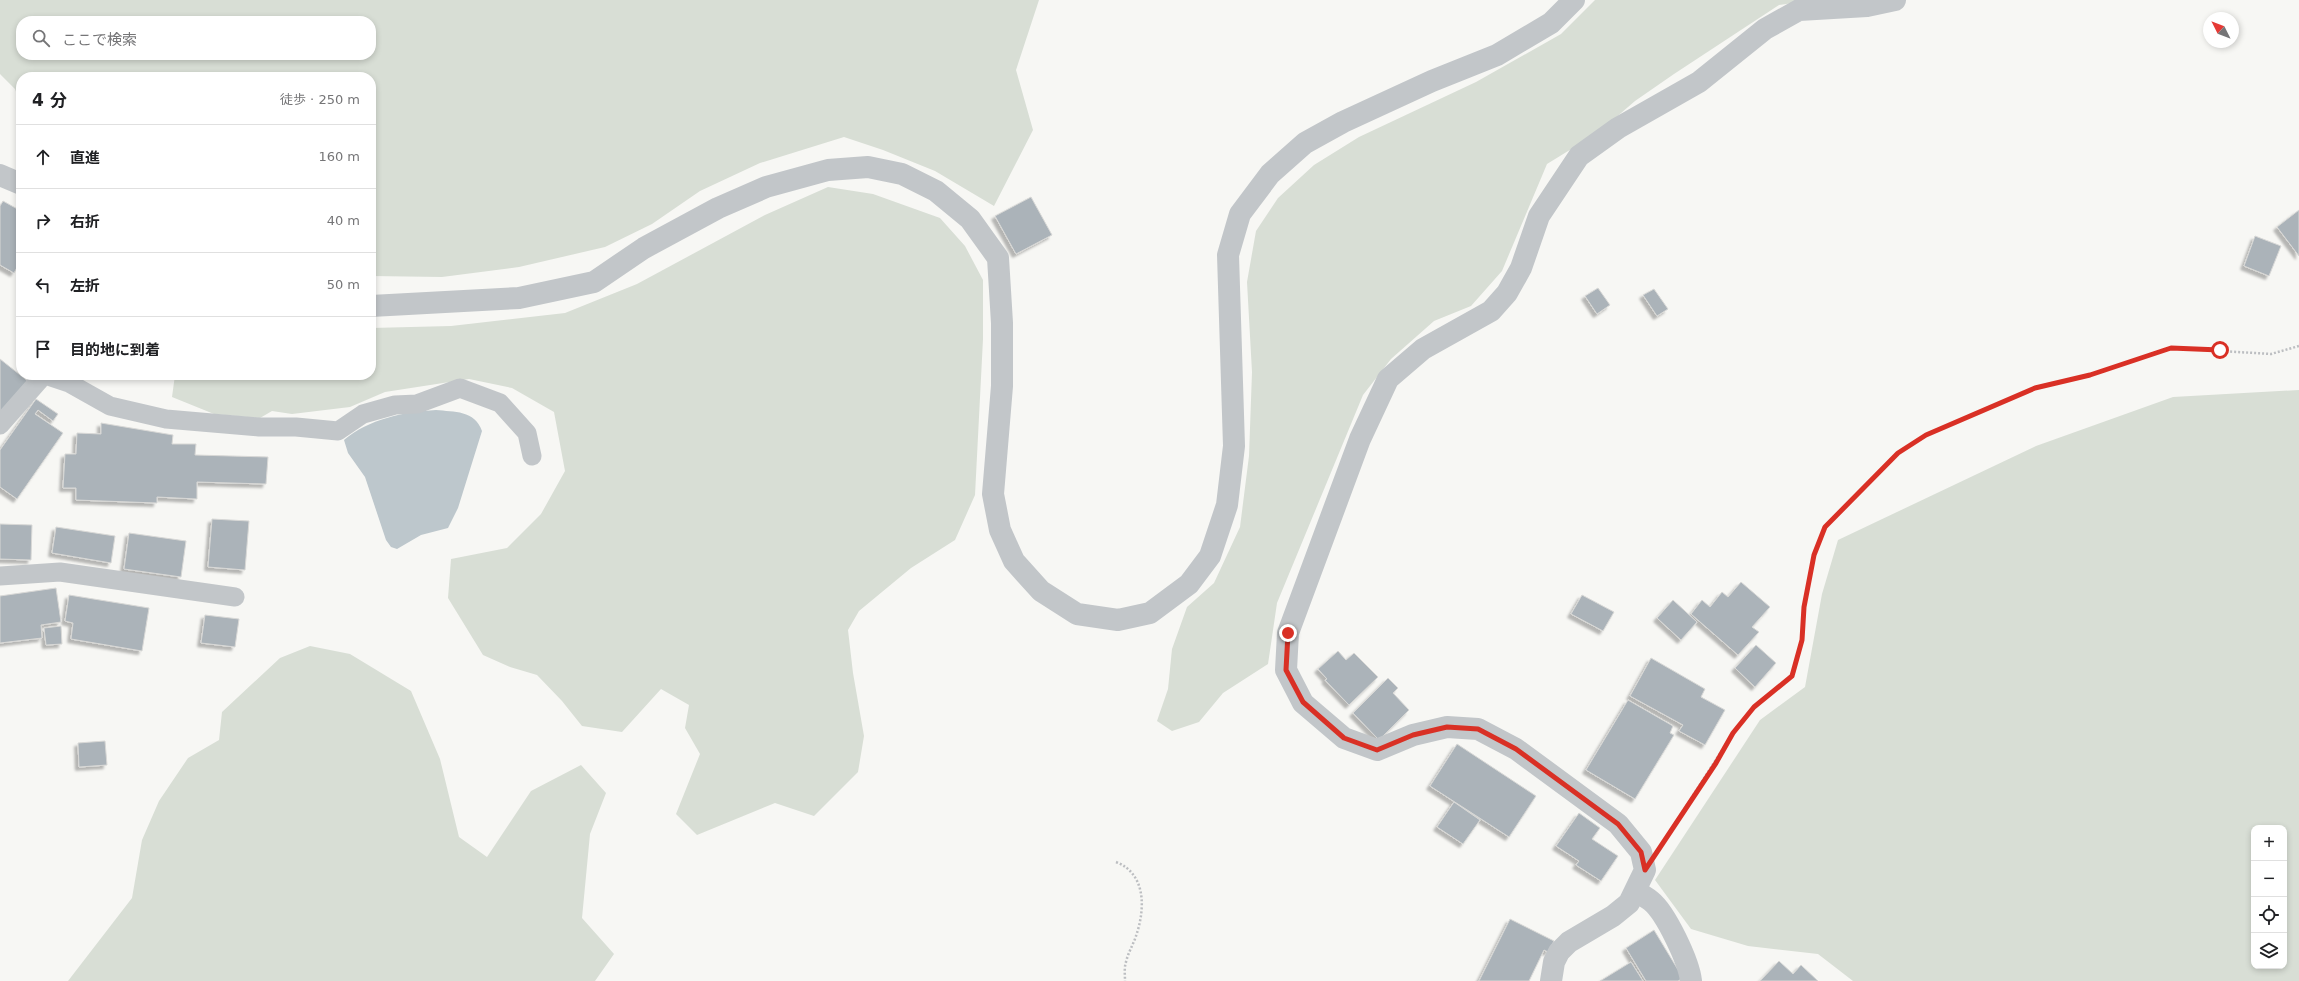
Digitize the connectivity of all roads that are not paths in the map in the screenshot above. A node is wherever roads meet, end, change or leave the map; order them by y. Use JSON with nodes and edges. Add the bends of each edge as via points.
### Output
{"nodes":[{"id":1,"x":1574,"y":0,"type":"edge"},
{"id":2,"x":1895,"y":0,"type":"edge"},
{"id":3,"x":0,"y":175,"type":"edge"},
{"id":4,"x":16,"y":182,"type":"edge"},
{"id":5,"x":376,"y":306,"type":"edge"},
{"id":6,"x":40,"y":380,"type":"edge"},
{"id":7,"x":60,"y":380,"type":"edge"},
{"id":8,"x":0,"y":425,"type":"edge"},
{"id":9,"x":532,"y":456,"type":"dead end"},
{"id":10,"x":0,"y":576,"type":"edge"},
{"id":11,"x":235,"y":597,"type":"dead end"},
{"id":12,"x":1635,"y":891,"type":"junction"},
{"id":13,"x":1551,"y":981,"type":"edge"},
{"id":14,"x":1692,"y":981,"type":"edge"}],
"edges":[{"from":1,"to":5,"type":"street","via":[[1551,23],[1497,55],[1343,122],[1305,143],[1270,174],[1240,214],[1228,255],[1234,446],[1226,505],[1210,556],[1189,584],[1150,613],[1118,620],[1077,614],[1041,591],[1014,561],[1000,530],[993,494],[1002,386],[998,258],[970,219],[936,191],[902,174],[868,167],[828,170],[766,186],[718,208],[644,248],[594,282],[518,298]]},
{"from":2,"to":12,"type":"street","via":[[1867,6],[1799,10],[1765,29],[1699,82],[1618,128],[1579,156],[1539,216],[1521,268],[1507,293],[1491,311],[1423,350],[1388,379],[1360,439],[1288,633],[1286,670],[1303,702],[1344,738],[1377,750],[1413,735],[1447,727],[1478,729],[1516,749],[1618,824],[1641,852],[1645,870]]},
{"from":3,"to":4,"type":"street"},
{"from":6,"to":8,"type":"lane"},
{"from":7,"to":9,"type":"lane","via":[[110,406],[166,419],[338,431],[363,414],[395,405],[417,404],[460,388],[500,403],[527,433]]},
{"from":10,"to":11,"type":"lane","via":[[60,572]]},
{"from":12,"to":13,"type":"street","via":[[1629,903],[1613,916],[1569,942],[1559,952],[1554,962]]},
{"from":12,"to":14,"type":"street","via":[[1652,902],[1669,926],[1690,967]]}]}
